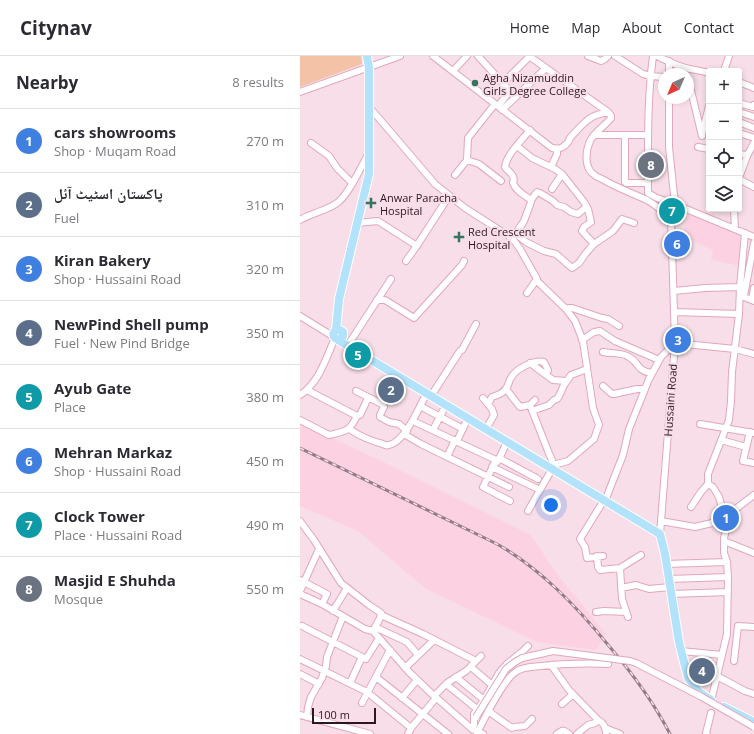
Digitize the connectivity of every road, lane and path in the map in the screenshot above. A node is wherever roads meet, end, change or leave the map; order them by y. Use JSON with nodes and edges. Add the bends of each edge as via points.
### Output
{"nodes":[{"id":1,"x":367,"y":56,"type":"edge"},
{"id":2,"x":400,"y":56,"type":"edge"},
{"id":3,"x":433,"y":56,"type":"edge"},
{"id":4,"x":467,"y":56,"type":"edge"},
{"id":5,"x":478,"y":56,"type":"edge"},
{"id":6,"x":530,"y":56,"type":"edge"},
{"id":7,"x":588,"y":56,"type":"edge"},
{"id":8,"x":608,"y":56,"type":"edge"},
{"id":9,"x":615,"y":56,"type":"edge"},
{"id":10,"x":653,"y":56,"type":"edge"},
{"id":11,"x":657,"y":56,"type":"edge"},
{"id":12,"x":729,"y":56,"type":"edge"},
{"id":13,"x":622,"y":58,"type":"edge"},
{"id":14,"x":669,"y":61,"type":"junction"},
{"id":15,"x":369,"y":68,"type":"junction"},
{"id":16,"x":546,"y":68,"type":"junction"},
{"id":17,"x":669,"y":68,"type":"edge"},
{"id":18,"x":682,"y":68,"type":"edge"},
{"id":19,"x":725,"y":68,"type":"edge"},
{"id":20,"x":694,"y":71,"type":"edge"},
{"id":21,"x":453,"y":72,"type":"junction"},
{"id":22,"x":706,"y":72,"type":"edge"},
{"id":23,"x":651,"y":76,"type":"junction"},
{"id":24,"x":658,"y":77,"type":"edge"},
{"id":25,"x":503,"y":83,"type":"junction"},
{"id":26,"x":742,"y":83,"type":"edge"},
{"id":27,"x":754,"y":88,"type":"edge"},
{"id":28,"x":300,"y":92,"type":"edge"},
{"id":29,"x":694,"y":103,"type":"edge"},
{"id":30,"x":669,"y":104,"type":"edge"},
{"id":31,"x":742,"y":104,"type":"edge"},
{"id":32,"x":754,"y":105,"type":"edge"},
{"id":33,"x":369,"y":107,"type":"junction"},
{"id":34,"x":498,"y":107,"type":"junction"},
{"id":35,"x":608,"y":113,"type":"junction"},
{"id":36,"x":742,"y":113,"type":"edge"},
{"id":37,"x":754,"y":117,"type":"edge"},
{"id":38,"x":742,"y":123,"type":"edge"},
{"id":39,"x":706,"y":125,"type":"edge"},
{"id":40,"x":754,"y":128,"type":"edge"},
{"id":41,"x":530,"y":130,"type":"junction"},
{"id":42,"x":742,"y":134,"type":"edge"},
{"id":43,"x":594,"y":135,"type":"junction"},
{"id":44,"x":625,"y":135,"type":"junction"},
{"id":45,"x":648,"y":135,"type":"junction"},
{"id":46,"x":754,"y":138,"type":"edge"},
{"id":47,"x":311,"y":143,"type":"dead end"},
{"id":48,"x":754,"y":143,"type":"edge"},
{"id":49,"x":517,"y":146,"type":"junction"},
{"id":50,"x":698,"y":147,"type":"dead end"},
{"id":51,"x":706,"y":148,"type":"edge"},
{"id":52,"x":557,"y":149,"type":"junction"},
{"id":53,"x":369,"y":151,"type":"junction"},
{"id":54,"x":742,"y":154,"type":"edge"},
{"id":55,"x":747,"y":155,"type":"junction"},
{"id":56,"x":467,"y":160,"type":"junction"},
{"id":57,"x":551,"y":167,"type":"junction"},
{"id":58,"x":562,"y":174,"type":"junction"},
{"id":59,"x":455,"y":175,"type":"dead end"},
{"id":60,"x":740,"y":176,"type":"edge"},
{"id":61,"x":742,"y":180,"type":"edge"},
{"id":62,"x":501,"y":181,"type":"dead end"},
{"id":63,"x":352,"y":183,"type":"junction"},
{"id":64,"x":648,"y":183,"type":"junction"},
{"id":65,"x":754,"y":187,"type":"edge"},
{"id":66,"x":552,"y":189,"type":"dead end"},
{"id":67,"x":648,"y":193,"type":"junction"},
{"id":68,"x":449,"y":196,"type":"junction"},
{"id":69,"x":531,"y":200,"type":"junction"},
{"id":70,"x":648,"y":201,"type":"junction"},
{"id":71,"x":676,"y":204,"type":"junction"},
{"id":72,"x":586,"y":207,"type":"junction"},
{"id":73,"x":734,"y":212,"type":"edge"},
{"id":74,"x":669,"y":216,"type":"junction"},
{"id":75,"x":300,"y":220,"type":"edge"},
{"id":76,"x":357,"y":223,"type":"junction"},
{"id":77,"x":634,"y":223,"type":"dead end"},
{"id":78,"x":735,"y":229,"type":"junction"},
{"id":79,"x":745,"y":233,"type":"junction"},
{"id":80,"x":514,"y":236,"type":"junction"},
{"id":81,"x":754,"y":237,"type":"edge"},
{"id":82,"x":754,"y":243,"type":"edge"},
{"id":83,"x":594,"y":244,"type":"junction"},
{"id":84,"x":417,"y":246,"type":"junction"},
{"id":85,"x":406,"y":261,"type":"dead end"},
{"id":86,"x":464,"y":261,"type":"dead end"},
{"id":87,"x":391,"y":279,"type":"dead end"},
{"id":88,"x":536,"y":280,"type":"junction"},
{"id":89,"x":740,"y":287,"type":"junction"},
{"id":90,"x":754,"y":288,"type":"edge"},
{"id":91,"x":674,"y":291,"type":"junction"},
{"id":92,"x":527,"y":293,"type":"dead end"},
{"id":93,"x":377,"y":300,"type":"junction"},
{"id":94,"x":753,"y":300,"type":"edge"},
{"id":95,"x":566,"y":309,"type":"junction"},
{"id":96,"x":674,"y":312,"type":"junction"},
{"id":97,"x":738,"y":314,"type":"junction"},
{"id":98,"x":300,"y":316,"type":"edge"},
{"id":99,"x":476,"y":324,"type":"dead end"},
{"id":100,"x":619,"y":326,"type":"dead end"},
{"id":101,"x":336,"y":336,"type":"junction"},
{"id":102,"x":582,"y":340,"type":"junction"},
{"id":103,"x":675,"y":343,"type":"junction"},
{"id":104,"x":348,"y":345,"type":"junction"},
{"id":105,"x":735,"y":349,"type":"junction"},
{"id":106,"x":603,"y":352,"type":"dead end"},
{"id":107,"x":754,"y":354,"type":"edge"},
{"id":108,"x":659,"y":360,"type":"junction"},
{"id":109,"x":530,"y":363,"type":"junction"},
{"id":110,"x":587,"y":369,"type":"junction"},
{"id":111,"x":652,"y":373,"type":"junction"},
{"id":112,"x":546,"y":375,"type":"junction"},
{"id":113,"x":566,"y":381,"type":"junction"},
{"id":114,"x":603,"y":386,"type":"dead end"},
{"id":115,"x":506,"y":389,"type":"junction"},
{"id":116,"x":645,"y":389,"type":"junction"},
{"id":117,"x":307,"y":390,"type":"junction"},
{"id":118,"x":356,"y":391,"type":"dead end"},
{"id":119,"x":300,"y":395,"type":"edge"},
{"id":120,"x":429,"y":395,"type":"junction"},
{"id":121,"x":368,"y":398,"type":"junction"},
{"id":122,"x":483,"y":398,"type":"dead end"},
{"id":123,"x":488,"y":404,"type":"junction"},
{"id":124,"x":446,"y":405,"type":"junction"},
{"id":125,"x":532,"y":405,"type":"junction"},
{"id":126,"x":420,"y":406,"type":"junction"},
{"id":127,"x":357,"y":416,"type":"junction"},
{"id":128,"x":440,"y":417,"type":"junction"},
{"id":129,"x":468,"y":418,"type":"junction"},
{"id":130,"x":300,"y":420,"type":"edge"},
{"id":131,"x":413,"y":420,"type":"junction"},
{"id":132,"x":700,"y":424,"type":"dead end"},
{"id":133,"x":726,"y":428,"type":"junction"},
{"id":134,"x":348,"y":429,"type":"junction"},
{"id":135,"x":463,"y":429,"type":"junction"},
{"id":136,"x":486,"y":429,"type":"junction"},
{"id":137,"x":433,"y":430,"type":"junction"},
{"id":138,"x":405,"y":432,"type":"junction"},
{"id":139,"x":752,"y":432,"type":"edge"},
{"id":140,"x":721,"y":440,"type":"junction"},
{"id":141,"x":456,"y":441,"type":"junction"},
{"id":142,"x":507,"y":442,"type":"junction"},
{"id":143,"x":746,"y":447,"type":"junction"},
{"id":144,"x":447,"y":457,"type":"junction"},
{"id":145,"x":499,"y":460,"type":"junction"},
{"id":146,"x":754,"y":463,"type":"edge"},
{"id":147,"x":492,"y":467,"type":"junction"},
{"id":148,"x":553,"y":467,"type":"junction"},
{"id":149,"x":488,"y":477,"type":"junction"},
{"id":150,"x":538,"y":479,"type":"dead end"},
{"id":151,"x":708,"y":484,"type":"junction"},
{"id":152,"x":509,"y":487,"type":"dead end"},
{"id":153,"x":540,"y":490,"type":"junction"},
{"id":154,"x":754,"y":495,"type":"edge"},
{"id":155,"x":510,"y":501,"type":"dead end"},
{"id":156,"x":604,"y":501,"type":"junction"},
{"id":157,"x":691,"y":507,"type":"dead end"},
{"id":158,"x":528,"y":511,"type":"dead end"},
{"id":159,"x":725,"y":519,"type":"junction"},
{"id":160,"x":300,"y":521,"type":"edge"},
{"id":161,"x":661,"y":521,"type":"junction"},
{"id":162,"x":660,"y":534,"type":"junction"},
{"id":163,"x":724,"y":541,"type":"junction"},
{"id":164,"x":320,"y":549,"type":"junction"},
{"id":165,"x":754,"y":554,"type":"edge"},
{"id":166,"x":641,"y":555,"type":"dead end"},
{"id":167,"x":727,"y":562,"type":"junction"},
{"id":168,"x":666,"y":564,"type":"junction"},
{"id":169,"x":620,"y":568,"type":"junction"},
{"id":170,"x":728,"y":577,"type":"junction"},
{"id":171,"x":302,"y":581,"type":"edge"},
{"id":172,"x":670,"y":587,"type":"junction"},
{"id":173,"x":347,"y":588,"type":"junction"},
{"id":174,"x":621,"y":588,"type":"junction"},
{"id":175,"x":300,"y":592,"type":"edge"},
{"id":176,"x":728,"y":592,"type":"junction"},
{"id":177,"x":322,"y":604,"type":"junction"},
{"id":178,"x":333,"y":611,"type":"junction"},
{"id":179,"x":596,"y":612,"type":"dead end"},
{"id":180,"x":381,"y":615,"type":"junction"},
{"id":181,"x":343,"y":616,"type":"junction"},
{"id":182,"x":302,"y":626,"type":"dead end"},
{"id":183,"x":754,"y":627,"type":"edge"},
{"id":184,"x":374,"y":629,"type":"junction"},
{"id":185,"x":379,"y":638,"type":"junction"},
{"id":186,"x":434,"y":640,"type":"junction"},
{"id":187,"x":333,"y":641,"type":"junction"},
{"id":188,"x":528,"y":646,"type":"dead end"},
{"id":189,"x":390,"y":650,"type":"junction"},
{"id":190,"x":681,"y":651,"type":"junction"},
{"id":191,"x":418,"y":655,"type":"junction"},
{"id":192,"x":722,"y":655,"type":"junction"},
{"id":193,"x":362,"y":657,"type":"junction"},
{"id":194,"x":300,"y":659,"type":"edge"},
{"id":195,"x":734,"y":661,"type":"dead end"},
{"id":196,"x":608,"y":664,"type":"dead end"},
{"id":197,"x":551,"y":665,"type":"junction"},
{"id":198,"x":471,"y":667,"type":"junction"},
{"id":199,"x":405,"y":668,"type":"junction"},
{"id":200,"x":325,"y":671,"type":"junction"},
{"id":201,"x":300,"y":674,"type":"edge"},
{"id":202,"x":717,"y":676,"type":"junction"},
{"id":203,"x":376,"y":677,"type":"junction"},
{"id":204,"x":456,"y":677,"type":"junction"},
{"id":205,"x":417,"y":680,"type":"junction"},
{"id":206,"x":350,"y":683,"type":"junction"},
{"id":207,"x":319,"y":684,"type":"junction"},
{"id":208,"x":446,"y":684,"type":"junction"},
{"id":209,"x":492,"y":684,"type":"junction"},
{"id":210,"x":367,"y":692,"type":"junction"},
{"id":211,"x":573,"y":694,"type":"junction"},
{"id":212,"x":754,"y":694,"type":"edge"},
{"id":213,"x":435,"y":697,"type":"junction"},
{"id":214,"x":402,"y":698,"type":"junction"},
{"id":215,"x":484,"y":700,"type":"junction"},
{"id":216,"x":711,"y":701,"type":"junction"},
{"id":217,"x":362,"y":703,"type":"dead end"},
{"id":218,"x":562,"y":704,"type":"dead end"},
{"id":219,"x":477,"y":709,"type":"junction"},
{"id":220,"x":488,"y":712,"type":"junction"},
{"id":221,"x":711,"y":713,"type":"dead end"},
{"id":222,"x":423,"y":714,"type":"junction"},
{"id":223,"x":300,"y":715,"type":"edge"},
{"id":224,"x":307,"y":717,"type":"junction"},
{"id":225,"x":532,"y":719,"type":"dead end"},
{"id":226,"x":598,"y":720,"type":"junction"},
{"id":227,"x":754,"y":722,"type":"edge"},
{"id":228,"x":754,"y":727,"type":"edge"},
{"id":229,"x":412,"y":728,"type":"junction"},
{"id":230,"x":476,"y":731,"type":"edge"},
{"id":231,"x":606,"y":731,"type":"edge"},
{"id":232,"x":361,"y":733,"type":"edge"},
{"id":233,"x":555,"y":733,"type":"edge"},
{"id":234,"x":370,"y":734,"type":"edge"},
{"id":235,"x":408,"y":734,"type":"edge"},
{"id":236,"x":448,"y":734,"type":"edge"},
{"id":237,"x":569,"y":734,"type":"edge"},
{"id":238,"x":577,"y":734,"type":"edge"},
{"id":239,"x":620,"y":734,"type":"edge"},
{"id":240,"x":707,"y":734,"type":"edge"}],
"edges":[{"from":1,"to":15,"type":"main road"},
{"from":2,"to":15,"type":"street"},
{"from":3,"to":21,"type":"street"},
{"from":4,"to":21,"type":"street"},
{"from":5,"to":25,"type":"street"},
{"from":6,"to":16,"type":"street"},
{"from":6,"to":25,"type":"street"},
{"from":7,"to":8,"type":"street","via":[[602,61]]},
{"from":9,"to":13,"type":"street"},
{"from":10,"to":23,"type":"street"},
{"from":11,"to":14,"type":"street"},
{"from":12,"to":19,"type":"street"},
{"from":13,"to":23,"type":"street"},
{"from":14,"to":17,"type":"street"},
{"from":14,"to":18,"type":"street"},
{"from":15,"to":28,"type":"street"},
{"from":15,"to":33,"type":"main road"},
{"from":16,"to":34,"type":"street"},
{"from":16,"to":35,"type":"street"},
{"from":20,"to":22,"type":"street"},
{"from":21,"to":34,"type":"street"},
{"from":23,"to":24,"type":"street"},
{"from":23,"to":45,"type":"street"},
{"from":25,"to":34,"type":"street","via":[[510,91]]},
{"from":26,"to":27,"type":"street"},
{"from":29,"to":39,"type":"street","via":[[702,136]]},
{"from":30,"to":71,"type":"street","via":[[670,147]]},
{"from":31,"to":32,"type":"street","via":[[753,107]]},
{"from":33,"to":53,"type":"main road"},
{"from":33,"to":68,"type":"street","via":[[435,184]]},
{"from":34,"to":41,"type":"street"},
{"from":34,"to":56,"type":"street","via":[[468,138]]},
{"from":35,"to":43,"type":"street","via":[[611,118]]},
{"from":35,"to":52,"type":"street","via":[[603,112],[588,119],[564,146]]},
{"from":36,"to":37,"type":"street"},
{"from":38,"to":40,"type":"street"},
{"from":41,"to":49,"type":"street"},
{"from":41,"to":52,"type":"street","via":[[552,148]]},
{"from":42,"to":46,"type":"street"},
{"from":43,"to":44,"type":"street"},
{"from":43,"to":70,"type":"street","via":[[586,153],[592,173],[614,187]]},
{"from":44,"to":45,"type":"street"},
{"from":44,"to":64,"type":"street","via":[[626,183]]},
{"from":45,"to":64,"type":"street"},
{"from":47,"to":63,"type":"street","via":[[329,156]]},
{"from":48,"to":55,"type":"street"},
{"from":49,"to":57,"type":"street","via":[[532,158]]},
{"from":49,"to":69,"type":"street","via":[[505,167],[513,176],[514,186]]},
{"from":50,"to":51,"type":"street"},
{"from":52,"to":57,"type":"street"},
{"from":53,"to":63,"type":"street"},
{"from":53,"to":76,"type":"main road","via":[[369,174]]},
{"from":54,"to":55,"type":"street"},
{"from":55,"to":60,"type":"street"},
{"from":56,"to":59,"type":"street"},
{"from":56,"to":62,"type":"street","via":[[479,164]]},
{"from":57,"to":58,"type":"street"},
{"from":58,"to":66,"type":"street"},
{"from":58,"to":72,"type":"street"},
{"from":61,"to":65,"type":"street"},
{"from":63,"to":75,"type":"street","via":[[339,202]]},
{"from":64,"to":67,"type":"street"},
{"from":67,"to":70,"type":"street"},
{"from":67,"to":71,"type":"street"},
{"from":68,"to":80,"type":"street"},
{"from":68,"to":84,"type":"street"},
{"from":69,"to":72,"type":"street","via":[[537,192],[578,214]]},
{"from":69,"to":80,"type":"street","via":[[524,221]]},
{"from":70,"to":74,"type":"street"},
{"from":71,"to":74,"type":"street","via":[[670,204],[667,208]]},
{"from":71,"to":74,"type":"street","via":[[681,210],[679,215]]},
{"from":71,"to":78,"type":"street"},
{"from":72,"to":83,"type":"street","via":[[591,222],[582,230]]},
{"from":73,"to":78,"type":"street"},
{"from":74,"to":91,"type":"street","name":"Hussaini Road"},
{"from":76,"to":84,"type":"street","via":[[378,221]]},
{"from":76,"to":101,"type":"main road","via":[[339,299]]},
{"from":77,"to":83,"type":"street","via":[[622,219],[613,231]]},
{"from":78,"to":79,"type":"street"},
{"from":79,"to":81,"type":"street"},
{"from":79,"to":89,"type":"street"},
{"from":80,"to":83,"type":"street","via":[[556,254],[572,268]]},
{"from":80,"to":88,"type":"street"},
{"from":82,"to":94,"type":"street","via":[[744,296]]},
{"from":84,"to":85,"type":"street"},
{"from":86,"to":93,"type":"street","via":[[414,318],[385,300]]},
{"from":87,"to":93,"type":"street"},
{"from":88,"to":92,"type":"street"},
{"from":88,"to":95,"type":"street"},
{"from":89,"to":91,"type":"street"},
{"from":89,"to":97,"type":"street"},
{"from":90,"to":94,"type":"street"},
{"from":91,"to":96,"type":"street","name":"Hussaini Road"},
{"from":93,"to":104,"type":"street"},
{"from":95,"to":100,"type":"street","via":[[572,308],[608,319]]},
{"from":95,"to":102,"type":"street","via":[[575,321]]},
{"from":96,"to":97,"type":"street"},
{"from":96,"to":103,"type":"street","name":"Hussaini Road"},
{"from":97,"to":105,"type":"street"},
{"from":98,"to":101,"type":"street"},
{"from":99,"to":120,"type":"street","via":[[462,350]]},
{"from":101,"to":104,"type":"main road"},
{"from":101,"to":117,"type":"street","via":[[317,377]]},
{"from":102,"to":108,"type":"street","via":[[600,331],[615,341]]},
{"from":102,"to":110,"type":"street"},
{"from":103,"to":105,"type":"street"},
{"from":103,"to":108,"type":"street"},
{"from":103,"to":161,"type":"street","name":"Hussaini Road"},
{"from":104,"to":120,"type":"main road"},
{"from":105,"to":107,"type":"street"},
{"from":105,"to":133,"type":"street","via":[[729,420]]},
{"from":106,"to":111,"type":"street","via":[[628,356],[643,371]]},
{"from":108,"to":111,"type":"street"},
{"from":109,"to":112,"type":"street"},
{"from":109,"to":112,"type":"street","via":[[544,362],[548,370]]},
{"from":109,"to":115,"type":"street","via":[[511,377]]},
{"from":110,"to":113,"type":"street","via":[[571,375]]},
{"from":110,"to":148,"type":"street","via":[[593,408],[599,425],[594,439],[568,461]]},
{"from":111,"to":116,"type":"street"},
{"from":112,"to":113,"type":"street","via":[[553,380]]},
{"from":113,"to":125,"type":"street","via":[[559,396],[549,405]]},
{"from":114,"to":116,"type":"street","via":[[612,394]]},
{"from":115,"to":123,"type":"street","via":[[500,395],[492,397]]},
{"from":115,"to":125,"type":"street","via":[[520,407]]},
{"from":116,"to":156,"type":"street","via":[[629,429],[623,455]]},
{"from":117,"to":119,"type":"street"},
{"from":117,"to":127,"type":"street"},
{"from":118,"to":121,"type":"street"},
{"from":120,"to":124,"type":"main road"},
{"from":120,"to":126,"type":"street"},
{"from":121,"to":127,"type":"street","via":[[360,415]]},
{"from":121,"to":138,"type":"street","via":[[384,405],[380,417],[399,424]]},
{"from":122,"to":123,"type":"street"},
{"from":123,"to":136,"type":"street","via":[[494,415]]},
{"from":124,"to":128,"type":"street"},
{"from":124,"to":129,"type":"main road"},
{"from":125,"to":148,"type":"street"},
{"from":126,"to":128,"type":"street"},
{"from":126,"to":131,"type":"street"},
{"from":127,"to":134,"type":"street"},
{"from":128,"to":135,"type":"street"},
{"from":128,"to":137,"type":"street"},
{"from":129,"to":135,"type":"street"},
{"from":129,"to":136,"type":"main road"},
{"from":130,"to":134,"type":"street","via":[[329,435]]},
{"from":131,"to":137,"type":"street"},
{"from":131,"to":138,"type":"street"},
{"from":132,"to":133,"type":"street"},
{"from":133,"to":139,"type":"street"},
{"from":133,"to":140,"type":"street"},
{"from":134,"to":138,"type":"street","via":[[370,441],[386,445],[397,442]]},
{"from":135,"to":141,"type":"street"},
{"from":136,"to":142,"type":"main road"},
{"from":137,"to":141,"type":"street"},
{"from":138,"to":144,"type":"street","via":[[420,444]]},
{"from":139,"to":143,"type":"street"},
{"from":140,"to":143,"type":"street"},
{"from":140,"to":151,"type":"street","via":[[708,474]]},
{"from":141,"to":144,"type":"street"},
{"from":141,"to":145,"type":"street"},
{"from":142,"to":145,"type":"street"},
{"from":142,"to":148,"type":"main road"},
{"from":143,"to":146,"type":"street","via":[[743,461]]},
{"from":144,"to":149,"type":"street"},
{"from":145,"to":147,"type":"street"},
{"from":145,"to":150,"type":"street"},
{"from":147,"to":149,"type":"street"},
{"from":147,"to":153,"type":"street"},
{"from":148,"to":153,"type":"street"},
{"from":148,"to":156,"type":"main road"},
{"from":149,"to":152,"type":"street"},
{"from":149,"to":155,"type":"street","via":[[483,487]]},
{"from":151,"to":157,"type":"street"},
{"from":151,"to":159,"type":"street","via":[[719,497]]},
{"from":153,"to":158,"type":"street"},
{"from":154,"to":159,"type":"street"},
{"from":156,"to":162,"type":"main road"},
{"from":156,"to":169,"type":"street","via":[[580,539],[585,546],[587,558],[600,556],[600,570]]},
{"from":159,"to":161,"type":"street","via":[[695,527]]},
{"from":159,"to":163,"type":"street","via":[[727,526]]},
{"from":160,"to":164,"type":"street"},
{"from":161,"to":162,"type":"street","name":"Hussaini Road"},
{"from":162,"to":168,"type":"main road"},
{"from":163,"to":165,"type":"street"},
{"from":163,"to":167,"type":"street"},
{"from":164,"to":171,"type":"street"},
{"from":164,"to":173,"type":"street","via":[[341,583]]},
{"from":166,"to":169,"type":"street"},
{"from":167,"to":168,"type":"street"},
{"from":167,"to":170,"type":"street"},
{"from":168,"to":172,"type":"main road"},
{"from":169,"to":174,"type":"street"},
{"from":170,"to":172,"type":"street"},
{"from":170,"to":176,"type":"street"},
{"from":171,"to":175,"type":"street"},
{"from":171,"to":177,"type":"street","via":[[327,594]]},
{"from":172,"to":174,"type":"street","via":[[649,589],[636,585]]},
{"from":172,"to":176,"type":"street"},
{"from":172,"to":190,"type":"main road"},
{"from":173,"to":178,"type":"street"},
{"from":173,"to":180,"type":"street"},
{"from":174,"to":179,"type":"street","via":[[627,614]]},
{"from":175,"to":177,"type":"street"},
{"from":176,"to":192,"type":"street","via":[[727,634]]},
{"from":177,"to":178,"type":"street"},
{"from":178,"to":181,"type":"street"},
{"from":180,"to":184,"type":"street"},
{"from":180,"to":186,"type":"street"},
{"from":181,"to":184,"type":"street","via":[[365,629]]},
{"from":181,"to":187,"type":"street"},
{"from":182,"to":187,"type":"street"},
{"from":183,"to":195,"type":"street","via":[[738,626]]},
{"from":184,"to":185,"type":"street"},
{"from":184,"to":191,"type":"street","via":[[406,642]]},
{"from":185,"to":189,"type":"street"},
{"from":185,"to":193,"type":"street","via":[[366,659]]},
{"from":186,"to":191,"type":"street"},
{"from":186,"to":198,"type":"street","via":[[479,659]]},
{"from":187,"to":193,"type":"street"},
{"from":187,"to":200,"type":"street"},
{"from":188,"to":209,"type":"street","via":[[508,663]]},
{"from":189,"to":199,"type":"street"},
{"from":189,"to":203,"type":"street"},
{"from":190,"to":192,"type":"street"},
{"from":190,"to":216,"type":"main road","via":[[688,678]]},
{"from":191,"to":199,"type":"street"},
{"from":192,"to":202,"type":"street"},
{"from":193,"to":206,"type":"street"},
{"from":194,"to":200,"type":"street"},
{"from":196,"to":197,"type":"street"},
{"from":197,"to":211,"type":"street"},
{"from":197,"to":220,"type":"street","via":[[517,671],[505,683]]},
{"from":198,"to":204,"type":"street"},
{"from":198,"to":209,"type":"street"},
{"from":199,"to":205,"type":"street"},
{"from":200,"to":206,"type":"street"},
{"from":200,"to":207,"type":"street"},
{"from":201,"to":207,"type":"street"},
{"from":202,"to":212,"type":"street","via":[[745,692]]},
{"from":202,"to":216,"type":"street"},
{"from":203,"to":210,"type":"street"},
{"from":203,"to":214,"type":"street"},
{"from":204,"to":208,"type":"street"},
{"from":204,"to":215,"type":"street"},
{"from":205,"to":213,"type":"street"},
{"from":205,"to":214,"type":"street"},
{"from":206,"to":210,"type":"street"},
{"from":207,"to":224,"type":"street","via":[[311,697]]},
{"from":208,"to":213,"type":"street"},
{"from":208,"to":219,"type":"street"},
{"from":209,"to":215,"type":"street"},
{"from":210,"to":217,"type":"street"},
{"from":210,"to":229,"type":"street"},
{"from":211,"to":218,"type":"street"},
{"from":211,"to":226,"type":"street"},
{"from":213,"to":222,"type":"street"},
{"from":213,"to":230,"type":"street"},
{"from":214,"to":222,"type":"street"},
{"from":215,"to":219,"type":"street"},
{"from":216,"to":227,"type":"main road"},
{"from":219,"to":230,"type":"street","via":[[474,714]]},
{"from":220,"to":225,"type":"street","via":[[512,728],[525,726]]},
{"from":220,"to":230,"type":"street"},
{"from":221,"to":240,"type":"street"},
{"from":222,"to":229,"type":"street"},
{"from":222,"to":236,"type":"street"},
{"from":223,"to":224,"type":"street"},
{"from":224,"to":232,"type":"street"},
{"from":226,"to":231,"type":"street","via":[[603,723]]},
{"from":226,"to":238,"type":"street"},
{"from":228,"to":230,"type":"street","bridge":true,"via":[[636,663],[553,651],[522,658],[506,669],[476,717]]},
{"from":229,"to":235,"type":"street"},
{"from":231,"to":239,"type":"street"},
{"from":232,"to":234,"type":"street"},
{"from":233,"to":237,"type":"street","via":[[565,730]]}]}
